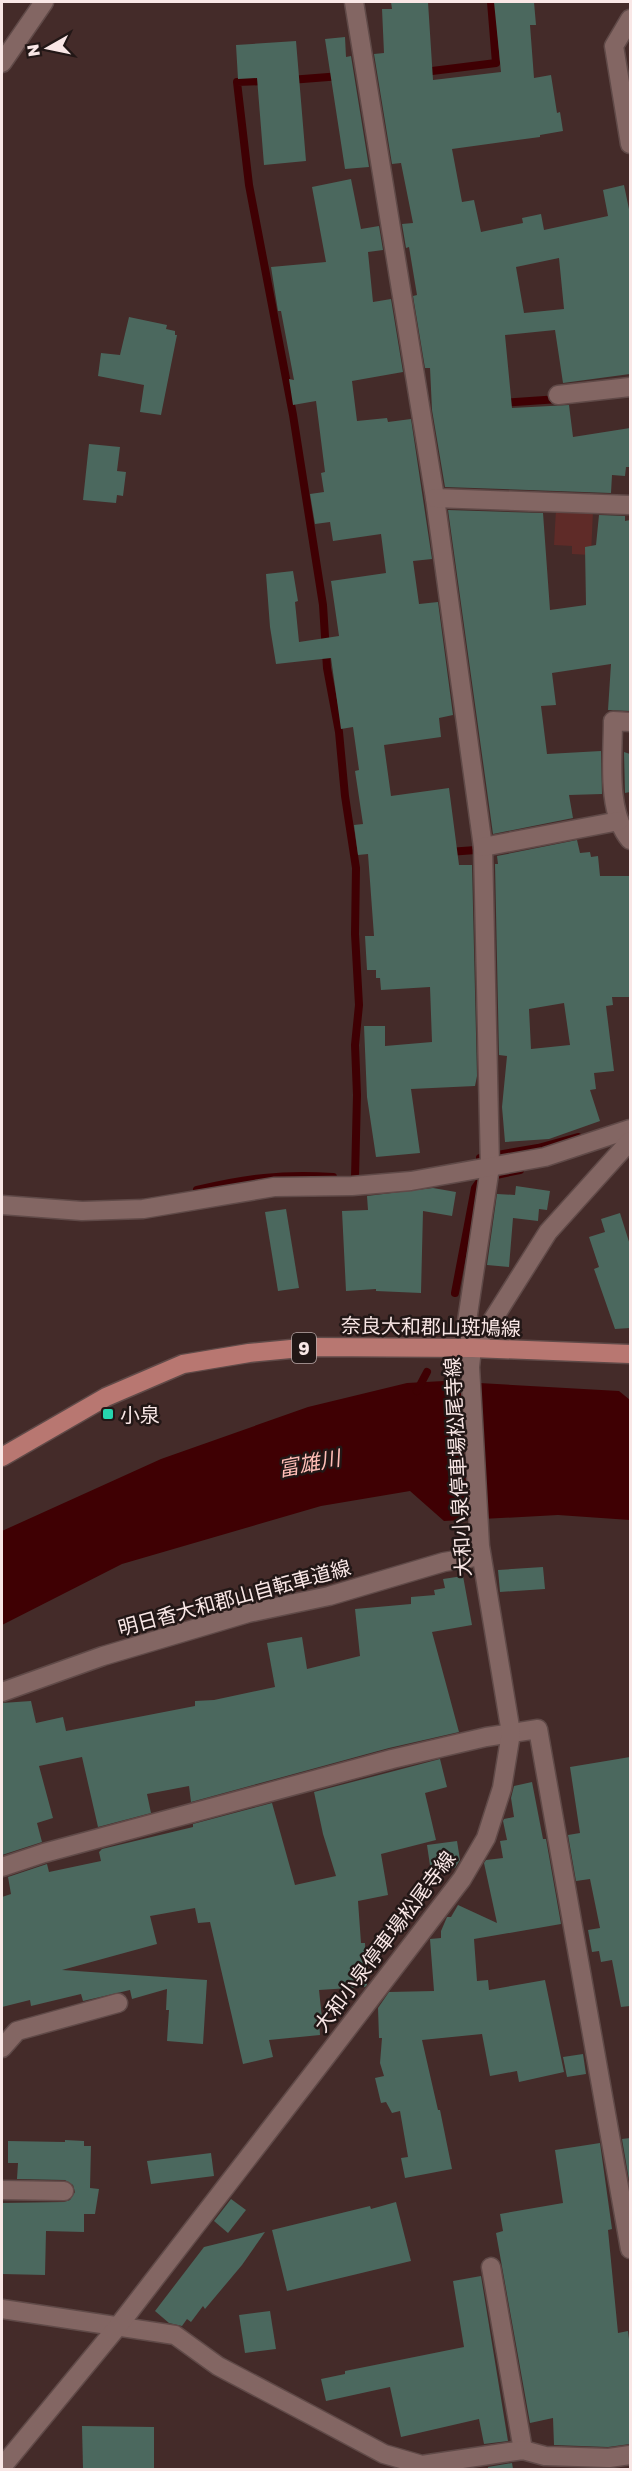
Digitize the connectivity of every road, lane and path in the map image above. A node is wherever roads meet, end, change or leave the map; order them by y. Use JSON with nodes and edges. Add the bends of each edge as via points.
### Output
{"nodes":[{"id":1,"x":44,"y":2,"type":"edge"},
{"id":2,"x":354,"y":2,"type":"edge"},
{"id":3,"x":630,"y":19,"type":"edge"},
{"id":4,"x":2,"y":63,"type":"edge"},
{"id":5,"x":630,"y":144,"type":"edge"},
{"id":6,"x":630,"y":387,"type":"edge"},
{"id":7,"x":558,"y":395,"type":"dead end"},
{"id":8,"x":435,"y":498,"type":"junction"},
{"id":9,"x":630,"y":505,"type":"edge"},
{"id":10,"x":630,"y":722,"type":"edge"},
{"id":11,"x":619,"y":821,"type":"junction"},
{"id":12,"x":630,"y":840,"type":"edge"},
{"id":13,"x":483,"y":847,"type":"junction"},
{"id":14,"x":630,"y":1129,"type":"edge"},
{"id":15,"x":630,"y":1141,"type":"edge"},
{"id":16,"x":490,"y":1167,"type":"junction"},
{"id":17,"x":2,"y":1205,"type":"edge"},
{"id":18,"x":472,"y":1348,"type":"junction"},
{"id":19,"x":630,"y":1354,"type":"edge"},
{"id":20,"x":2,"y":1457,"type":"edge"},
{"id":21,"x":480,"y":1551,"type":"junction"},
{"id":22,"x":2,"y":1692,"type":"edge"},
{"id":23,"x":511,"y":1733,"type":"junction"},
{"id":24,"x":2,"y":1868,"type":"edge"},
{"id":25,"x":118,"y":2003,"type":"dead end"},
{"id":26,"x":2,"y":2048,"type":"edge"},
{"id":27,"x":2,"y":2190,"type":"edge"},
{"id":28,"x":64,"y":2191,"type":"dead end"},
{"id":29,"x":630,"y":2249,"type":"edge"},
{"id":30,"x":491,"y":2267,"type":"dead end"},
{"id":31,"x":2,"y":2309,"type":"edge"},
{"id":32,"x":119,"y":2325,"type":"junction"},
{"id":33,"x":523,"y":2450,"type":"junction"},
{"id":34,"x":630,"y":2454,"type":"edge"},
{"id":35,"x":383,"y":2462,"type":"edge"},
{"id":36,"x":601,"y":2463,"type":"edge"},
{"id":37,"x":2,"y":2467,"type":"edge"}],
"edges":[{"from":1,"to":4,"type":"street"},
{"from":2,"to":8,"type":"street"},
{"from":3,"to":5,"type":"street","via":[[614,46]]},
{"from":6,"to":7,"type":"street"},
{"from":8,"to":9,"type":"street"},
{"from":8,"to":13,"type":"street"},
{"from":10,"to":11,"type":"street","via":[[613,721],[615,809]]},
{"from":11,"to":12,"type":"street"},
{"from":11,"to":13,"type":"street"},
{"from":13,"to":16,"type":"street"},
{"from":14,"to":16,"type":"street","via":[[545,1157]]},
{"from":15,"to":18,"type":"street","name":"大和小泉停車場松尾寺線","via":[[548,1232]]},
{"from":16,"to":17,"type":"street","via":[[411,1181],[274,1187],[143,1209],[82,1211]]},
{"from":16,"to":18,"type":"street","via":[[467,1321]]},
{"from":18,"to":19,"type":"main road","name":"奈良大和郡山斑鳩線","number":"9"},
{"from":18,"to":20,"type":"main road","name":"奈良大和郡山斑鳩線","number":"9","via":[[312,1347],[183,1364],[106,1398]]},
{"from":18,"to":21,"type":"street","name":"大和小泉停車場松尾寺線"},
{"from":21,"to":22,"type":"street","name":"明日香大和郡山自転車道線","via":[[329,1596],[237,1616],[63,1669]]},
{"from":21,"to":23,"type":"street","name":"大和小泉停車場松尾寺線"},
{"from":23,"to":24,"type":"street","via":[[392,1760],[44,1853]]},
{"from":23,"to":29,"type":"street","via":[[538,1729]]},
{"from":23,"to":32,"type":"street","name":"大和小泉停車場松尾寺線","via":[[502,1788],[486,1838],[462,1879]]},
{"from":25,"to":26,"type":"street","via":[[17,2031]]},
{"from":27,"to":28,"type":"street"},
{"from":30,"to":33,"type":"street"},
{"from":31,"to":32,"type":"street"},
{"from":32,"to":35,"type":"street","via":[[175,2335],[218,2366]]},
{"from":32,"to":37,"type":"street","name":"大和小泉停車場松尾寺線"},
{"from":33,"to":35,"type":"street","via":[[422,2465]]},
{"from":33,"to":36,"type":"street"},
{"from":34,"to":36,"type":"street"}]}
